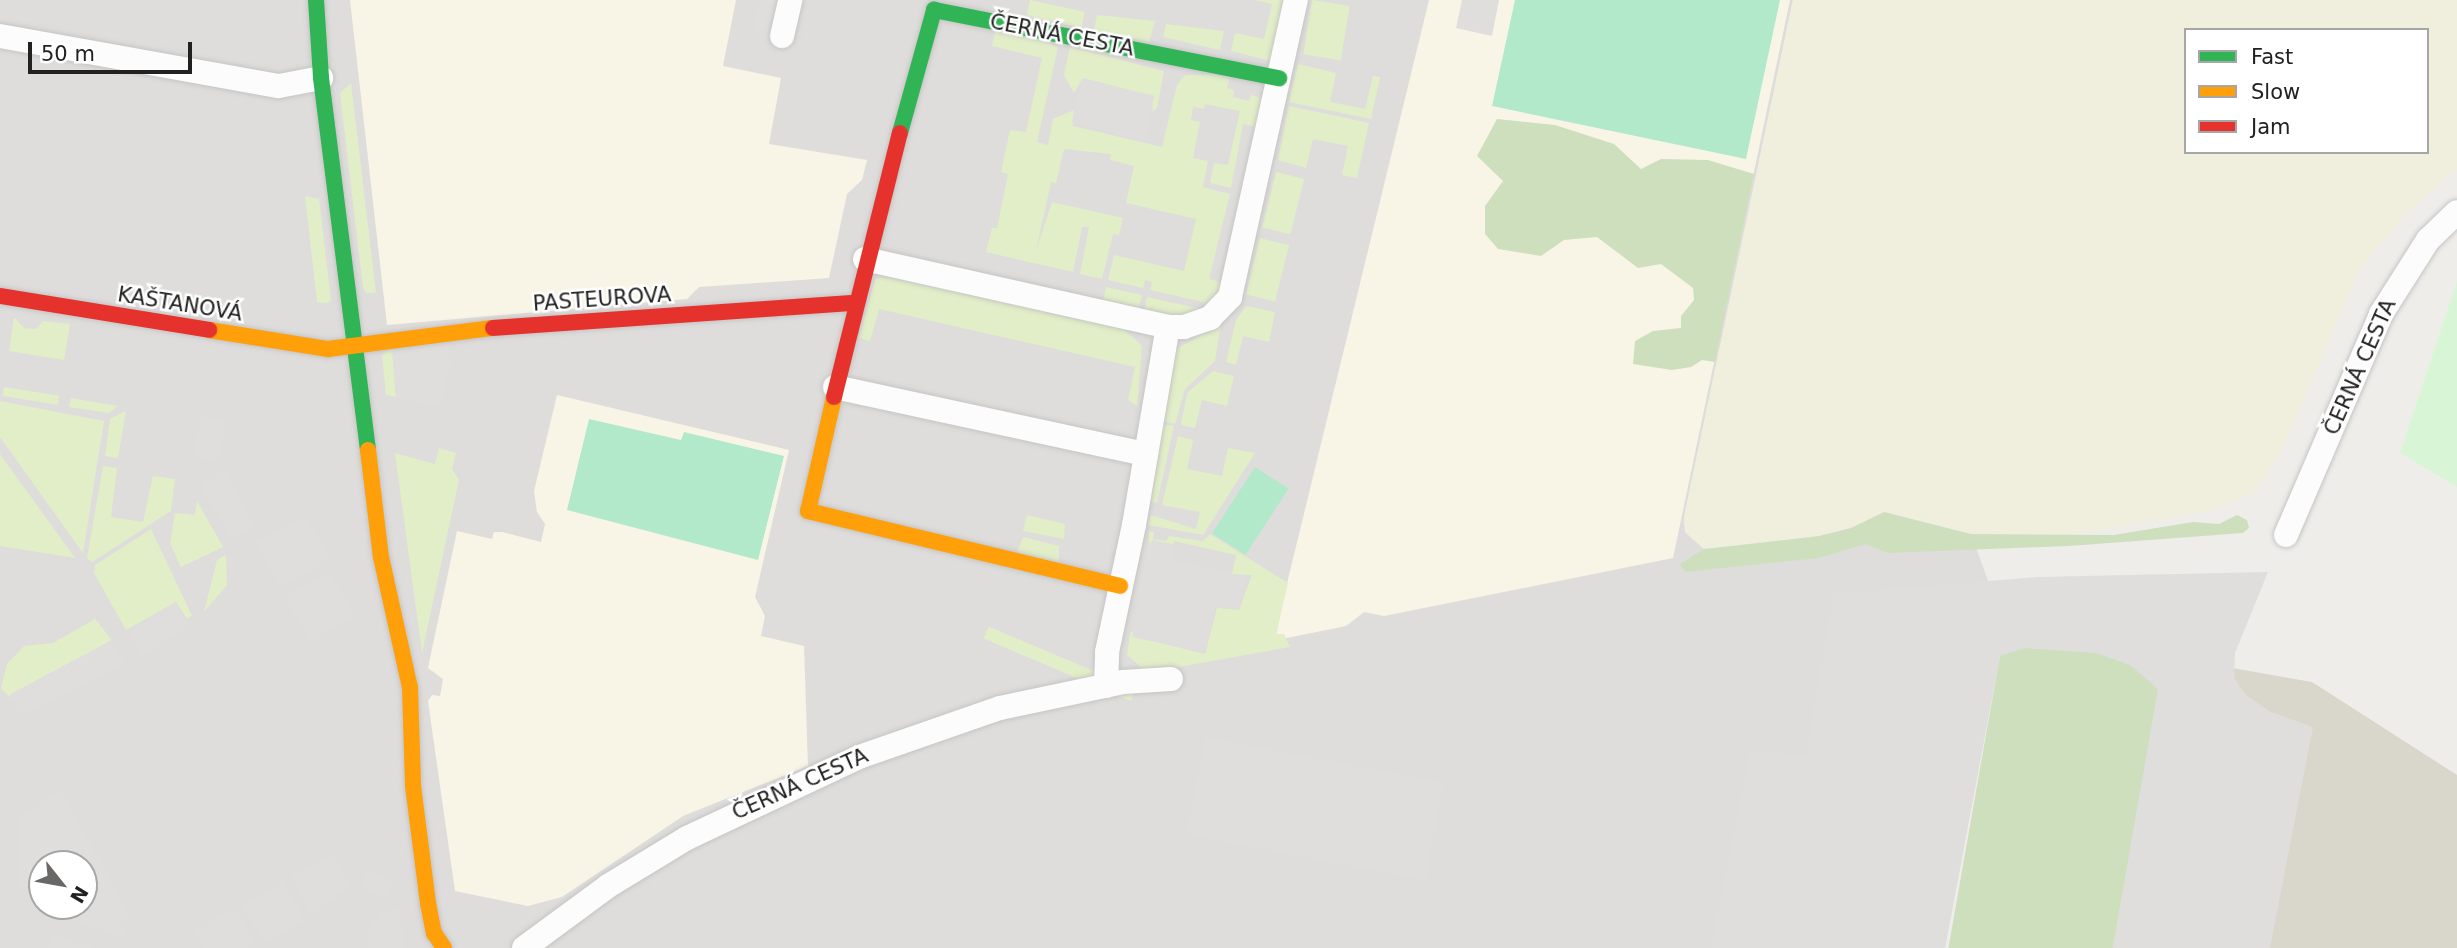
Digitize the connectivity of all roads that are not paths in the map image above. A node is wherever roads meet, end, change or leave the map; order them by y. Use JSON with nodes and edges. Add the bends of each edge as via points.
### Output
{"nodes":[{"id":1,"x":316,"y":0,"type":"edge"},
{"id":2,"x":789,"y":0,"type":"edge"},
{"id":3,"x":1296,"y":0,"type":"edge"},
{"id":4,"x":0,"y":36,"type":"edge"},
{"id":5,"x":782,"y":36,"type":"dead end"},
{"id":6,"x":321,"y":78,"type":"junction"},
{"id":7,"x":1279,"y":78,"type":"junction"},
{"id":8,"x":2457,"y":212,"type":"edge"},
{"id":9,"x":865,"y":258,"type":"junction"},
{"id":10,"x":0,"y":296,"type":"edge"},
{"id":11,"x":854,"y":303,"type":"junction"},
{"id":12,"x":1168,"y":327,"type":"junction"},
{"id":13,"x":354,"y":346,"type":"junction"},
{"id":14,"x":835,"y":387,"type":"junction"},
{"id":15,"x":1146,"y":454,"type":"junction"},
{"id":16,"x":2286,"y":535,"type":"dead end"},
{"id":17,"x":381,"y":557,"type":"junction"},
{"id":18,"x":1120,"y":586,"type":"junction"},
{"id":19,"x":382,"y":644,"type":"dead end"},
{"id":20,"x":1171,"y":679,"type":"dead end"},
{"id":21,"x":1106,"y":686,"type":"junction"},
{"id":22,"x":394,"y":730,"type":"dead end"},
{"id":23,"x":413,"y":786,"type":"junction"},
{"id":24,"x":444,"y":948,"type":"edge"},
{"id":25,"x":524,"y":948,"type":"edge"}],
"edges":[{"from":1,"to":6,"type":"street"},
{"from":2,"to":5,"type":"street"},
{"from":3,"to":7,"type":"street"},
{"from":4,"to":6,"type":"street","via":[[279,86]]},
{"from":6,"to":13,"type":"street"},
{"from":7,"to":9,"type":"street","name":"ČERNÁ CESTA","via":[[934,10]]},
{"from":7,"to":12,"type":"street","via":[[1230,297],[1210,318],[1185,327]]},
{"from":8,"to":16,"type":"street","name":"ČERNÁ CESTA","via":[[2428,240],[2381,314]]},
{"from":9,"to":11,"type":"street","name":"ČERNÁ CESTA"},
{"from":9,"to":12,"type":"street"},
{"from":10,"to":13,"type":"street","name":"KAŠTANOVÁ","via":[[322,348]]},
{"from":11,"to":13,"type":"street","name":"PASTEUROVA","via":[[452,331]]},
{"from":11,"to":14,"type":"street","name":"ČERNÁ CESTA"},
{"from":12,"to":15,"type":"street"},
{"from":13,"to":17,"type":"street"},
{"from":14,"to":15,"type":"street"},
{"from":14,"to":18,"type":"street","name":"ČERNÁ CESTA","via":[[808,512]]},
{"from":15,"to":18,"type":"street"},
{"from":17,"to":19,"type":"street"},
{"from":17,"to":23,"type":"street","via":[[410,688]]},
{"from":18,"to":21,"type":"street","via":[[1107,652]]},
{"from":20,"to":21,"type":"street","name":"ČERNÁ CESTA"},
{"from":21,"to":25,"type":"street","name":"ČERNÁ CESTA","via":[[975,715],[859,757],[687,838],[608,887]]},
{"from":22,"to":23,"type":"street"},
{"from":23,"to":24,"type":"street","via":[[431,922]]}]}
